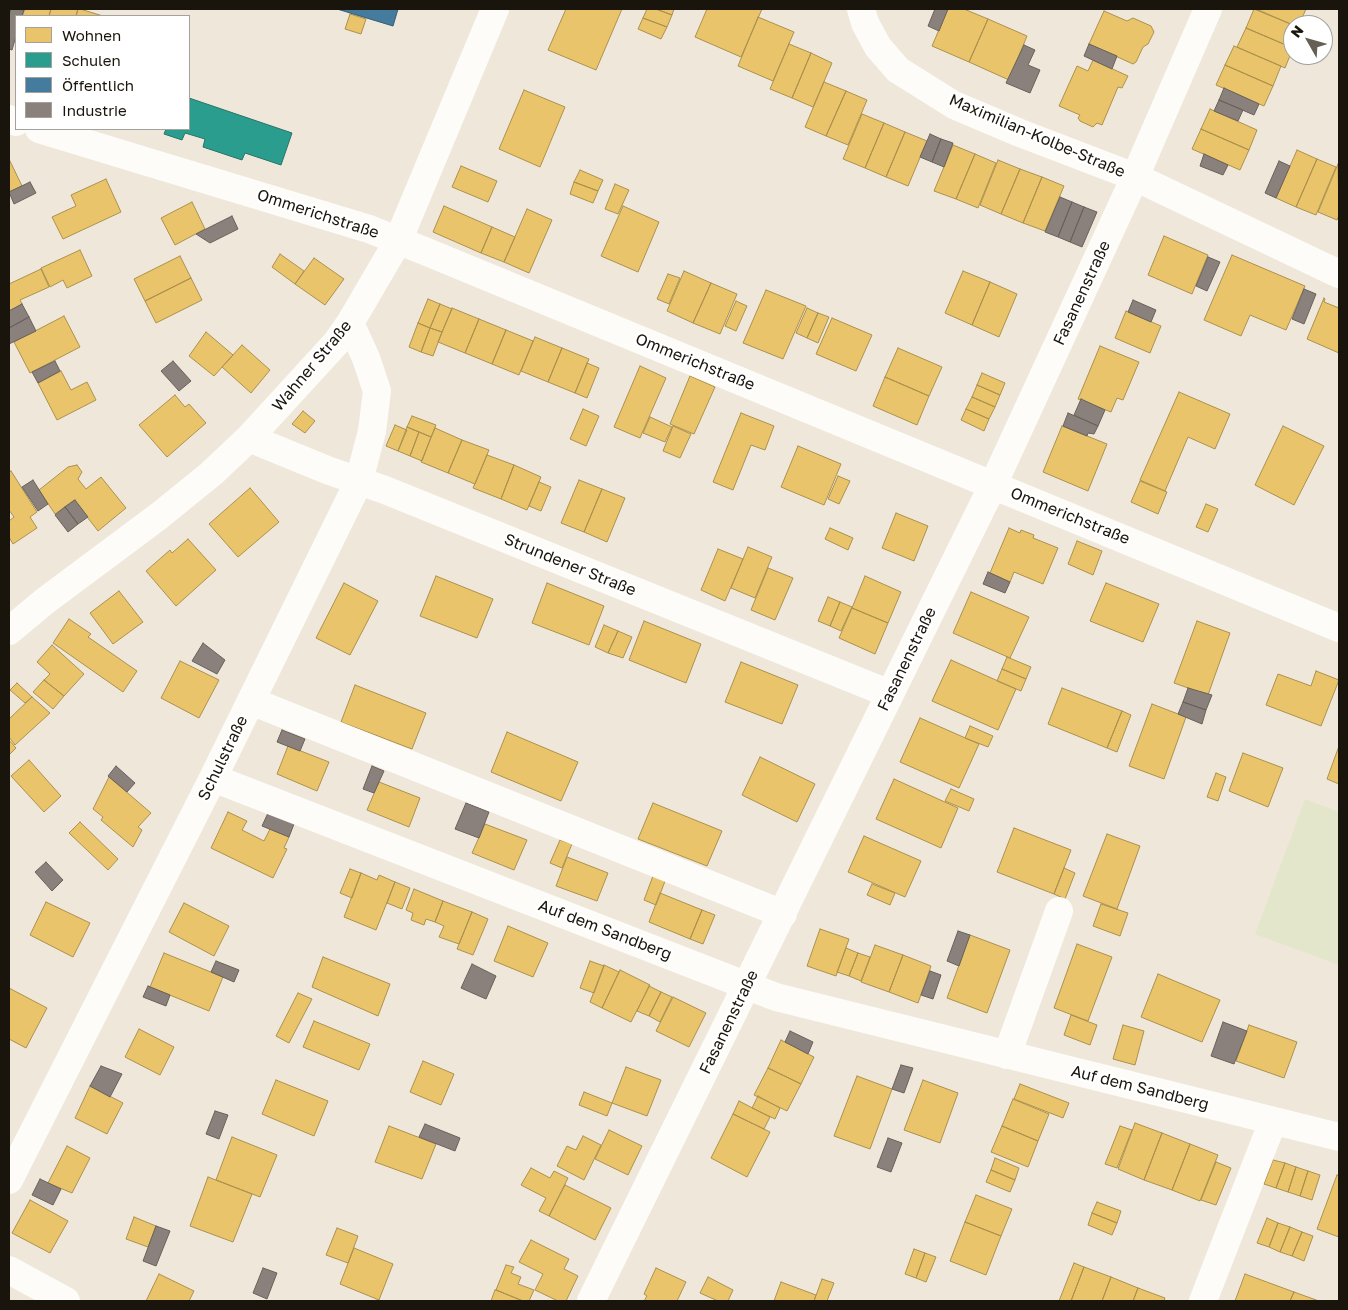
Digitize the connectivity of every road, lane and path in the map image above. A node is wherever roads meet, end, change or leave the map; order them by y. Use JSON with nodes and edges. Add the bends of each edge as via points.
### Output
{"nodes":[{"id":1,"x":495,"y":9,"type":"edge"},
{"id":2,"x":861,"y":9,"type":"edge"},
{"id":3,"x":1208,"y":9,"type":"edge"},
{"id":4,"x":43,"y":130,"type":"edge"},
{"id":5,"x":1135,"y":177,"type":"junction"},
{"id":6,"x":398,"y":241,"type":"junction"},
{"id":7,"x":1339,"y":274,"type":"edge"},
{"id":8,"x":350,"y":324,"type":"junction"},
{"id":9,"x":249,"y":438,"type":"junction"},
{"id":10,"x":359,"y":481,"type":"junction"},
{"id":11,"x":993,"y":485,"type":"junction"},
{"id":12,"x":1339,"y":628,"type":"edge"},
{"id":13,"x":9,"y":631,"type":"edge"},
{"id":14,"x":890,"y":694,"type":"junction"},
{"id":15,"x":251,"y":701,"type":"junction"},
{"id":16,"x":213,"y":778,"type":"junction"},
{"id":17,"x":1059,"y":911,"type":"dead end"},
{"id":18,"x":783,"y":914,"type":"junction"},
{"id":19,"x":747,"y":985,"type":"junction"},
{"id":20,"x":1007,"y":1055,"type":"junction"},
{"id":21,"x":1273,"y":1121,"type":"junction"},
{"id":22,"x":1339,"y":1137,"type":"edge"},
{"id":23,"x":9,"y":1180,"type":"edge"},
{"id":24,"x":9,"y":1270,"type":"edge"},
{"id":25,"x":66,"y":1301,"type":"edge"},
{"id":26,"x":591,"y":1301,"type":"edge"},
{"id":27,"x":1203,"y":1301,"type":"edge"}],
"edges":[{"from":1,"to":6,"type":"street","name":"Wahner Straße"},
{"from":2,"to":5,"type":"street","name":"Maximilian-Kolbe-Straße","via":[[878,47],[898,70],[954,105]]},
{"from":3,"to":5,"type":"street","name":"Fasanenstraße"},
{"from":4,"to":6,"type":"street","name":"Ommerichstraße","via":[[298,206]]},
{"from":5,"to":7,"type":"street","name":"Maximilian-Kolbe-Straße"},
{"from":5,"to":11,"type":"street","name":"Fasanenstraße"},
{"from":6,"to":8,"type":"street","name":"Wahner Straße"},
{"from":6,"to":11,"type":"street","name":"Ommerichstraße"},
{"from":8,"to":9,"type":"street","name":"Wahner Straße"},
{"from":8,"to":10,"type":"street","name":"Schulstraße","via":[[377,391],[372,431]]},
{"from":9,"to":10,"type":"street","name":"Strundener Straße"},
{"from":9,"to":13,"type":"street","name":"Wahner Straße","via":[[159,516]]},
{"from":10,"to":14,"type":"street","name":"Strundener Straße"},
{"from":10,"to":15,"type":"street","name":"Schulstraße"},
{"from":11,"to":12,"type":"street","name":"Ommerichstraße"},
{"from":11,"to":14,"type":"street","name":"Fasanenstraße"},
{"from":14,"to":18,"type":"street","name":"Fasanenstraße"},
{"from":15,"to":16,"type":"street","name":"Schulstraße"},
{"from":15,"to":18,"type":"street"},
{"from":16,"to":19,"type":"street","name":"Auf dem Sandberg"},
{"from":16,"to":23,"type":"street","name":"Schulstraße"},
{"from":17,"to":20,"type":"street"},
{"from":18,"to":19,"type":"street","name":"Fasanenstraße"},
{"from":19,"to":20,"type":"street","name":"Auf dem Sandberg","via":[[776,997]]},
{"from":19,"to":26,"type":"street","name":"Fasanenstraße"},
{"from":20,"to":21,"type":"street","name":"Auf dem Sandberg"},
{"from":21,"to":22,"type":"street","name":"Auf dem Sandberg"},
{"from":21,"to":27,"type":"street"},
{"from":24,"to":25,"type":"street"}]}
